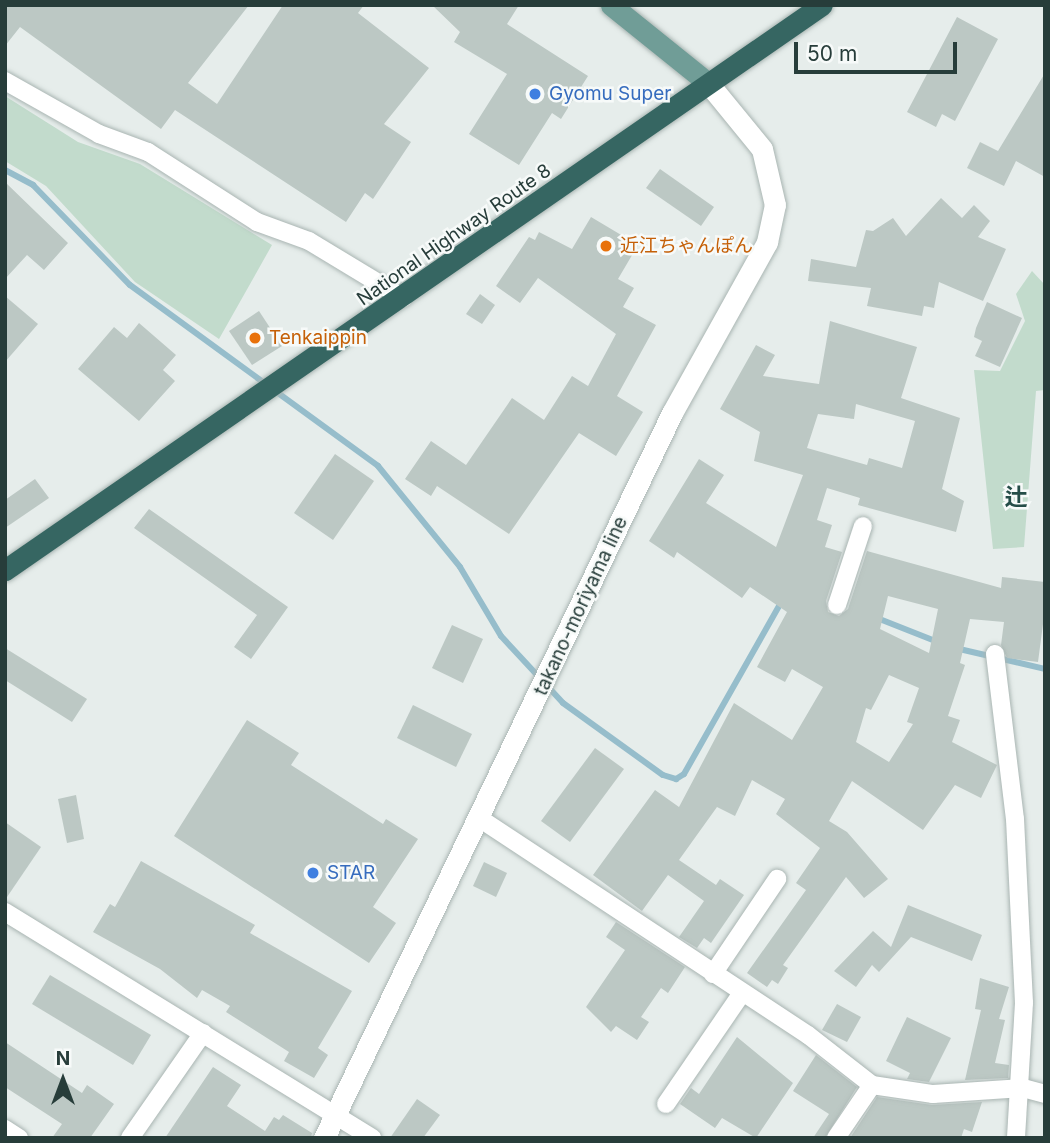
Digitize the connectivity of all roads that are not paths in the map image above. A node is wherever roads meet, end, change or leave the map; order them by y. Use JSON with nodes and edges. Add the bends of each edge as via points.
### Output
{"nodes":[{"id":1,"x":611,"y":5,"type":"edge"},
{"id":2,"x":822,"y":5,"type":"edge"},
{"id":3,"x":5,"y":80,"type":"edge"},
{"id":4,"x":708,"y":83,"type":"junction"},
{"id":5,"x":403,"y":298,"type":"junction"},
{"id":6,"x":863,"y":526,"type":"dead end"},
{"id":7,"x":5,"y":570,"type":"edge"},
{"id":8,"x":840,"y":597,"type":"dead end"},
{"id":9,"x":995,"y":662,"type":"dead end"},
{"id":10,"x":480,"y":818,"type":"junction"},
{"id":11,"x":777,"y":879,"type":"dead end"},
{"id":12,"x":5,"y":912,"type":"edge"},
{"id":13,"x":713,"y":974,"type":"junction"},
{"id":14,"x":742,"y":993,"type":"junction"},
{"id":15,"x":203,"y":1033,"type":"junction"},
{"id":16,"x":872,"y":1084,"type":"junction"},
{"id":17,"x":1023,"y":1088,"type":"junction"},
{"id":18,"x":1045,"y":1094,"type":"edge"},
{"id":19,"x":666,"y":1104,"type":"dead end"},
{"id":20,"x":336,"y":1114,"type":"junction"},
{"id":21,"x":5,"y":1129,"type":"edge"},
{"id":22,"x":19,"y":1138,"type":"edge"},
{"id":23,"x":130,"y":1138,"type":"edge"},
{"id":24,"x":324,"y":1138,"type":"edge"},
{"id":25,"x":372,"y":1138,"type":"edge"},
{"id":26,"x":836,"y":1138,"type":"edge"},
{"id":27,"x":1016,"y":1138,"type":"edge"}],
"edges":[{"from":1,"to":4,"type":"main road"},
{"from":2,"to":4,"type":"highway","name":"National Highway Route 8"},
{"from":3,"to":5,"type":"street","via":[[99,134],[148,152],[257,222],[362,269]]},
{"from":4,"to":5,"type":"highway","name":"National Highway Route 8"},
{"from":4,"to":10,"type":"main road","name":"takano-moriyama line","via":[[762,149],[775,205],[767,242],[672,413]]},
{"from":5,"to":7,"type":"highway","name":"National Highway Route 8"},
{"from":6,"to":8,"type":"street"},
{"from":9,"to":17,"type":"street","via":[[1014,819]]},
{"from":10,"to":13,"type":"street"},
{"from":10,"to":20,"type":"main road","name":"takano-moriyama line"},
{"from":11,"to":13,"type":"street"},
{"from":12,"to":15,"type":"street"},
{"from":13,"to":14,"type":"street"},
{"from":14,"to":16,"type":"street"},
{"from":14,"to":19,"type":"street"},
{"from":15,"to":20,"type":"street"},
{"from":15,"to":23,"type":"street"},
{"from":16,"to":17,"type":"street","via":[[933,1094]]},
{"from":16,"to":26,"type":"street"},
{"from":17,"to":18,"type":"street"},
{"from":17,"to":27,"type":"street"},
{"from":20,"to":24,"type":"main road","name":"takano-moriyama line"},
{"from":20,"to":25,"type":"street"},
{"from":21,"to":22,"type":"street"}]}
